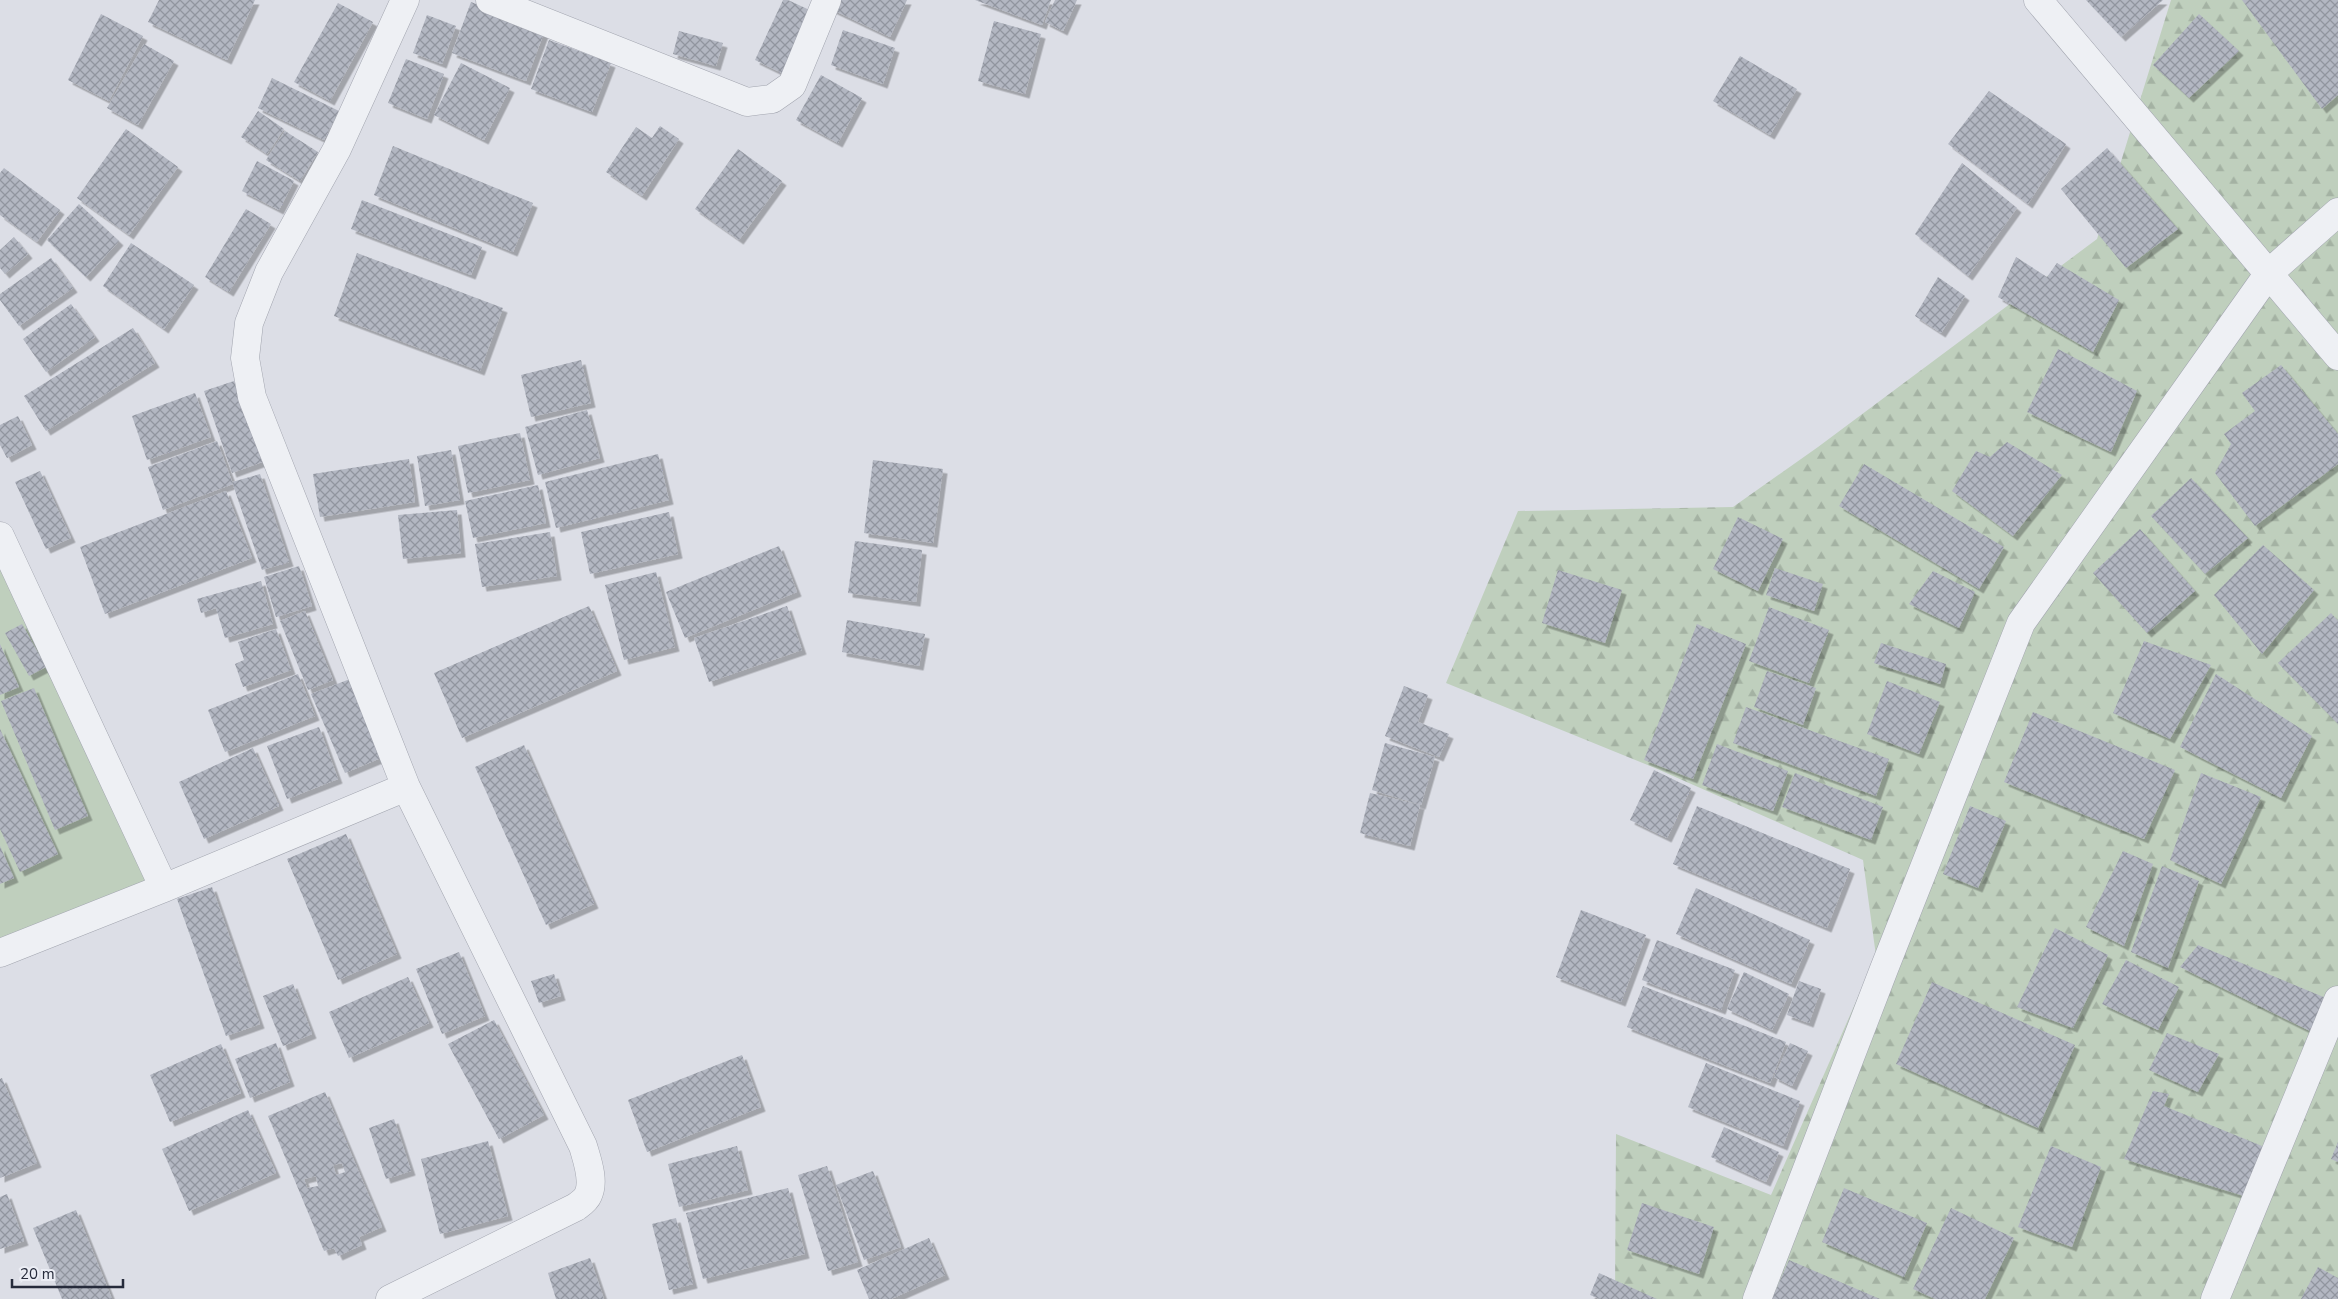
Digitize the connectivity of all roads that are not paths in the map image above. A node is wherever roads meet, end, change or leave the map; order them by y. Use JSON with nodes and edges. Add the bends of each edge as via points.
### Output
{"nodes":[{"id":1,"x":405,"y":0,"type":"edge"},
{"id":2,"x":490,"y":0,"type":"edge"},
{"id":3,"x":827,"y":0,"type":"edge"},
{"id":4,"x":2038,"y":0,"type":"edge"},
{"id":5,"x":2338,"y":212,"type":"edge"},
{"id":6,"x":2269,"y":273,"type":"junction"},
{"id":7,"x":2338,"y":356,"type":"edge"},
{"id":8,"x":0,"y":536,"type":"edge"},
{"id":9,"x":406,"y":787,"type":"junction"},
{"id":10,"x":164,"y":888,"type":"junction"},
{"id":11,"x":0,"y":953,"type":"edge"},
{"id":12,"x":2338,"y":1000,"type":"edge"},
{"id":13,"x":390,"y":1299,"type":"edge"},
{"id":14,"x":1757,"y":1299,"type":"edge"},
{"id":15,"x":2215,"y":1299,"type":"edge"}],
"edges":[{"from":1,"to":9,"type":"street","via":[[336,150],[269,272],[249,323],[245,358],[252,397]]},
{"from":2,"to":3,"type":"street","via":[[746,102],[772,99],[792,85]]},
{"from":4,"to":6,"type":"street"},
{"from":5,"to":6,"type":"street"},
{"from":6,"to":7,"type":"street"},
{"from":6,"to":14,"type":"street","via":[[2021,623]]},
{"from":8,"to":10,"type":"street"},
{"from":9,"to":10,"type":"street"},
{"from":9,"to":13,"type":"street","via":[[583,1146],[590,1185],[588,1196],[576,1208]]},
{"from":10,"to":11,"type":"street"},
{"from":12,"to":15,"type":"street"}]}
